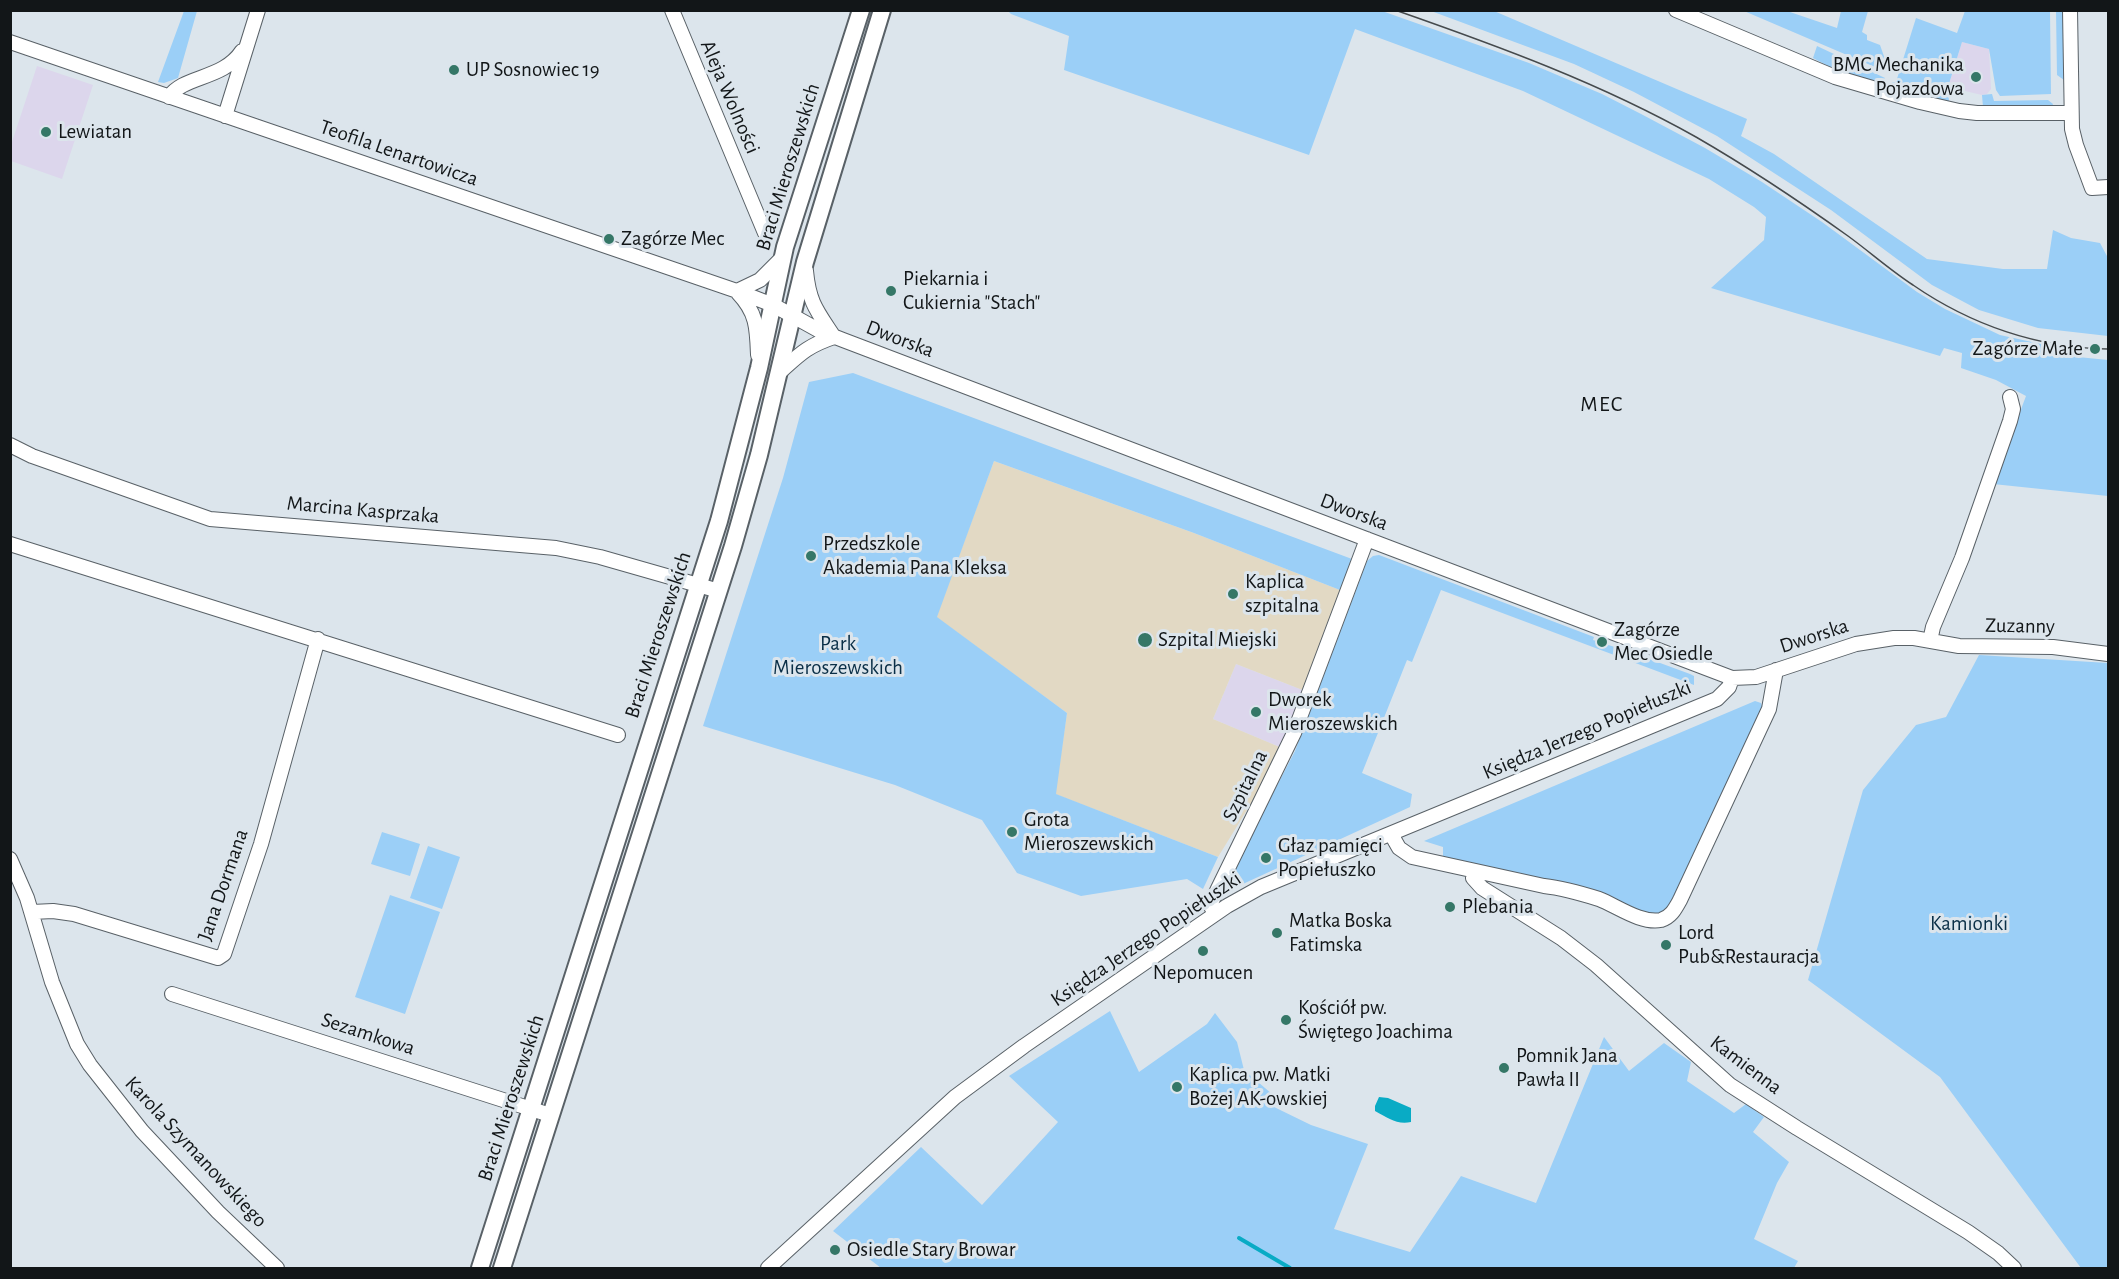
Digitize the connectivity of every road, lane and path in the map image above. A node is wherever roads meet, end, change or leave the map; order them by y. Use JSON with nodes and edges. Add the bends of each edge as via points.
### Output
{"nodes":[{"id":1,"x":258,"y":10,"type":"edge"},
{"id":2,"x":672,"y":10,"type":"edge"},
{"id":3,"x":861,"y":10,"type":"edge"},
{"id":4,"x":882,"y":10,"type":"edge"},
{"id":5,"x":1676,"y":10,"type":"edge"},
{"id":6,"x":2070,"y":10,"type":"edge"},
{"id":7,"x":249,"y":40,"type":"junction"},
{"id":8,"x":10,"y":42,"type":"edge"},
{"id":9,"x":169,"y":97,"type":"junction"},
{"id":10,"x":2071,"y":113,"type":"junction"},
{"id":11,"x":225,"y":116,"type":"junction"},
{"id":12,"x":2109,"y":187,"type":"edge"},
{"id":13,"x":765,"y":233,"type":"dead end"},
{"id":14,"x":783,"y":257,"type":"junction"},
{"id":15,"x":805,"y":262,"type":"junction"},
{"id":16,"x":737,"y":291,"type":"junction"},
{"id":17,"x":773,"y":304,"type":"junction"},
{"id":18,"x":793,"y":315,"type":"junction"},
{"id":19,"x":834,"y":337,"type":"junction"},
{"id":20,"x":759,"y":368,"type":"junction"},
{"id":21,"x":780,"y":372,"type":"junction"},
{"id":22,"x":2010,"y":397,"type":"dead end"},
{"id":23,"x":10,"y":445,"type":"edge"},
{"id":24,"x":1367,"y":539,"type":"junction"},
{"id":25,"x":10,"y":544,"type":"edge"},
{"id":26,"x":698,"y":585,"type":"junction"},
{"id":27,"x":719,"y":591,"type":"junction"},
{"id":28,"x":318,"y":639,"type":"junction"},
{"id":29,"x":1930,"y":641,"type":"junction"},
{"id":30,"x":2109,"y":654,"type":"edge"},
{"id":31,"x":1776,"y":670,"type":"junction"},
{"id":32,"x":1732,"y":678,"type":"junction"},
{"id":33,"x":618,"y":735,"type":"dead end"},
{"id":34,"x":1391,"y":834,"type":"junction"},
{"id":35,"x":10,"y":859,"type":"edge"},
{"id":36,"x":1475,"y":871,"type":"junction"},
{"id":37,"x":32,"y":912,"type":"junction"},
{"id":38,"x":1215,"y":913,"type":"junction"},
{"id":39,"x":172,"y":994,"type":"dead end"},
{"id":40,"x":532,"y":1108,"type":"junction"},
{"id":41,"x":550,"y":1115,"type":"junction"},
{"id":42,"x":277,"y":1269,"type":"edge"},
{"id":43,"x":480,"y":1269,"type":"edge"},
{"id":44,"x":502,"y":1269,"type":"edge"},
{"id":45,"x":768,"y":1269,"type":"edge"},
{"id":46,"x":2014,"y":1269,"type":"edge"}],
"edges":[{"from":1,"to":7,"type":"street"},
{"from":2,"to":13,"type":"street","name":"Aleja Wolności"},
{"from":3,"to":14,"type":"main road","name":"Braci Mieroszewskich"},
{"from":4,"to":15,"type":"main road","name":"Braci Mieroszewskich"},
{"from":5,"to":10,"type":"street","via":[[1835,77],[1920,102],[1977,113]]},
{"from":6,"to":10,"type":"street"},
{"from":7,"to":9,"type":"street","via":[[228,66],[177,89]]},
{"from":7,"to":11,"type":"street"},
{"from":8,"to":9,"type":"street","name":"Teofila Lenartowicza"},
{"from":9,"to":11,"type":"street","name":"Teofila Lenartowicza"},
{"from":10,"to":12,"type":"street","via":[[2076,145],[2092,188]]},
{"from":11,"to":16,"type":"street","name":"Teofila Lenartowicza"},
{"from":14,"to":16,"type":"street","via":[[760,280]]},
{"from":14,"to":17,"type":"main road","name":"Braci Mieroszewskich"},
{"from":15,"to":18,"type":"main road","name":"Braci Mieroszewskich"},
{"from":15,"to":19,"type":"street","via":[[813,305]]},
{"from":16,"to":17,"type":"street","name":"Teofila Lenartowicza"},
{"from":16,"to":20,"type":"street","via":[[749,304],[756,321]]},
{"from":17,"to":18,"type":"street","name":"Dworska"},
{"from":17,"to":20,"type":"main road","name":"Braci Mieroszewskich"},
{"from":18,"to":19,"type":"street","name":"Dworska"},
{"from":18,"to":21,"type":"main road","name":"Braci Mieroszewskich"},
{"from":19,"to":21,"type":"street","via":[[802,351]]},
{"from":19,"to":24,"type":"street","name":"Dworska"},
{"from":20,"to":26,"type":"main road","name":"Braci Mieroszewskich"},
{"from":21,"to":27,"type":"main road","name":"Braci Mieroszewskich"},
{"from":22,"to":29,"type":"street","via":[[2010,421]]},
{"from":23,"to":26,"type":"street","name":"Marcina Kasprzaka","via":[[210,519],[556,548]]},
{"from":24,"to":32,"type":"street","name":"Dworska"},
{"from":24,"to":38,"type":"street","name":"Szpitalna","via":[[1294,733],[1210,905]]},
{"from":25,"to":28,"type":"street"},
{"from":26,"to":27,"type":"street","name":"Marcina Kasprzaka"},
{"from":26,"to":40,"type":"main road","name":"Braci Mieroszewskich"},
{"from":27,"to":41,"type":"main road","name":"Braci Mieroszewskich"},
{"from":28,"to":33,"type":"street"},
{"from":28,"to":37,"type":"street","name":"Jana Dormana","via":[[261,844],[224,954],[218,958],[74,914]]},
{"from":29,"to":30,"type":"street","name":"Zuzanny"},
{"from":29,"to":31,"type":"street","name":"Dworska","via":[[1894,638],[1856,644]]},
{"from":31,"to":32,"type":"street","name":"Dworska","via":[[1756,677]]},
{"from":31,"to":36,"type":"street","via":[[1769,709],[1680,900],[1668,916],[1652,920],[1564,888]]},
{"from":32,"to":34,"type":"street","name":"Księdza Jerzego Popiełuszki","via":[[1717,699]]},
{"from":34,"to":36,"type":"street","via":[[1399,848],[1412,857]]},
{"from":34,"to":38,"type":"street","name":"Księdza Jerzego Popiełuszki","via":[[1261,887]]},
{"from":35,"to":37,"type":"street","name":"Karola Szymanowskiego"},
{"from":36,"to":46,"type":"street","name":"Kamienna","via":[[1473,878],[1482,888],[1587,958],[1730,1085],[1968,1232]]},
{"from":37,"to":42,"type":"street","name":"Karola Szymanowskiego","via":[[52,982],[77,1044],[90,1065],[142,1131]]},
{"from":38,"to":45,"type":"street","name":"Księdza Jerzego Popiełuszki","via":[[955,1097]]},
{"from":39,"to":40,"type":"street","name":"Sezamkowa"},
{"from":40,"to":41,"type":"street","name":"Sezamkowa"},
{"from":40,"to":43,"type":"main road","name":"Braci Mieroszewskich"},
{"from":41,"to":44,"type":"main road","name":"Braci Mieroszewskich"}]}
